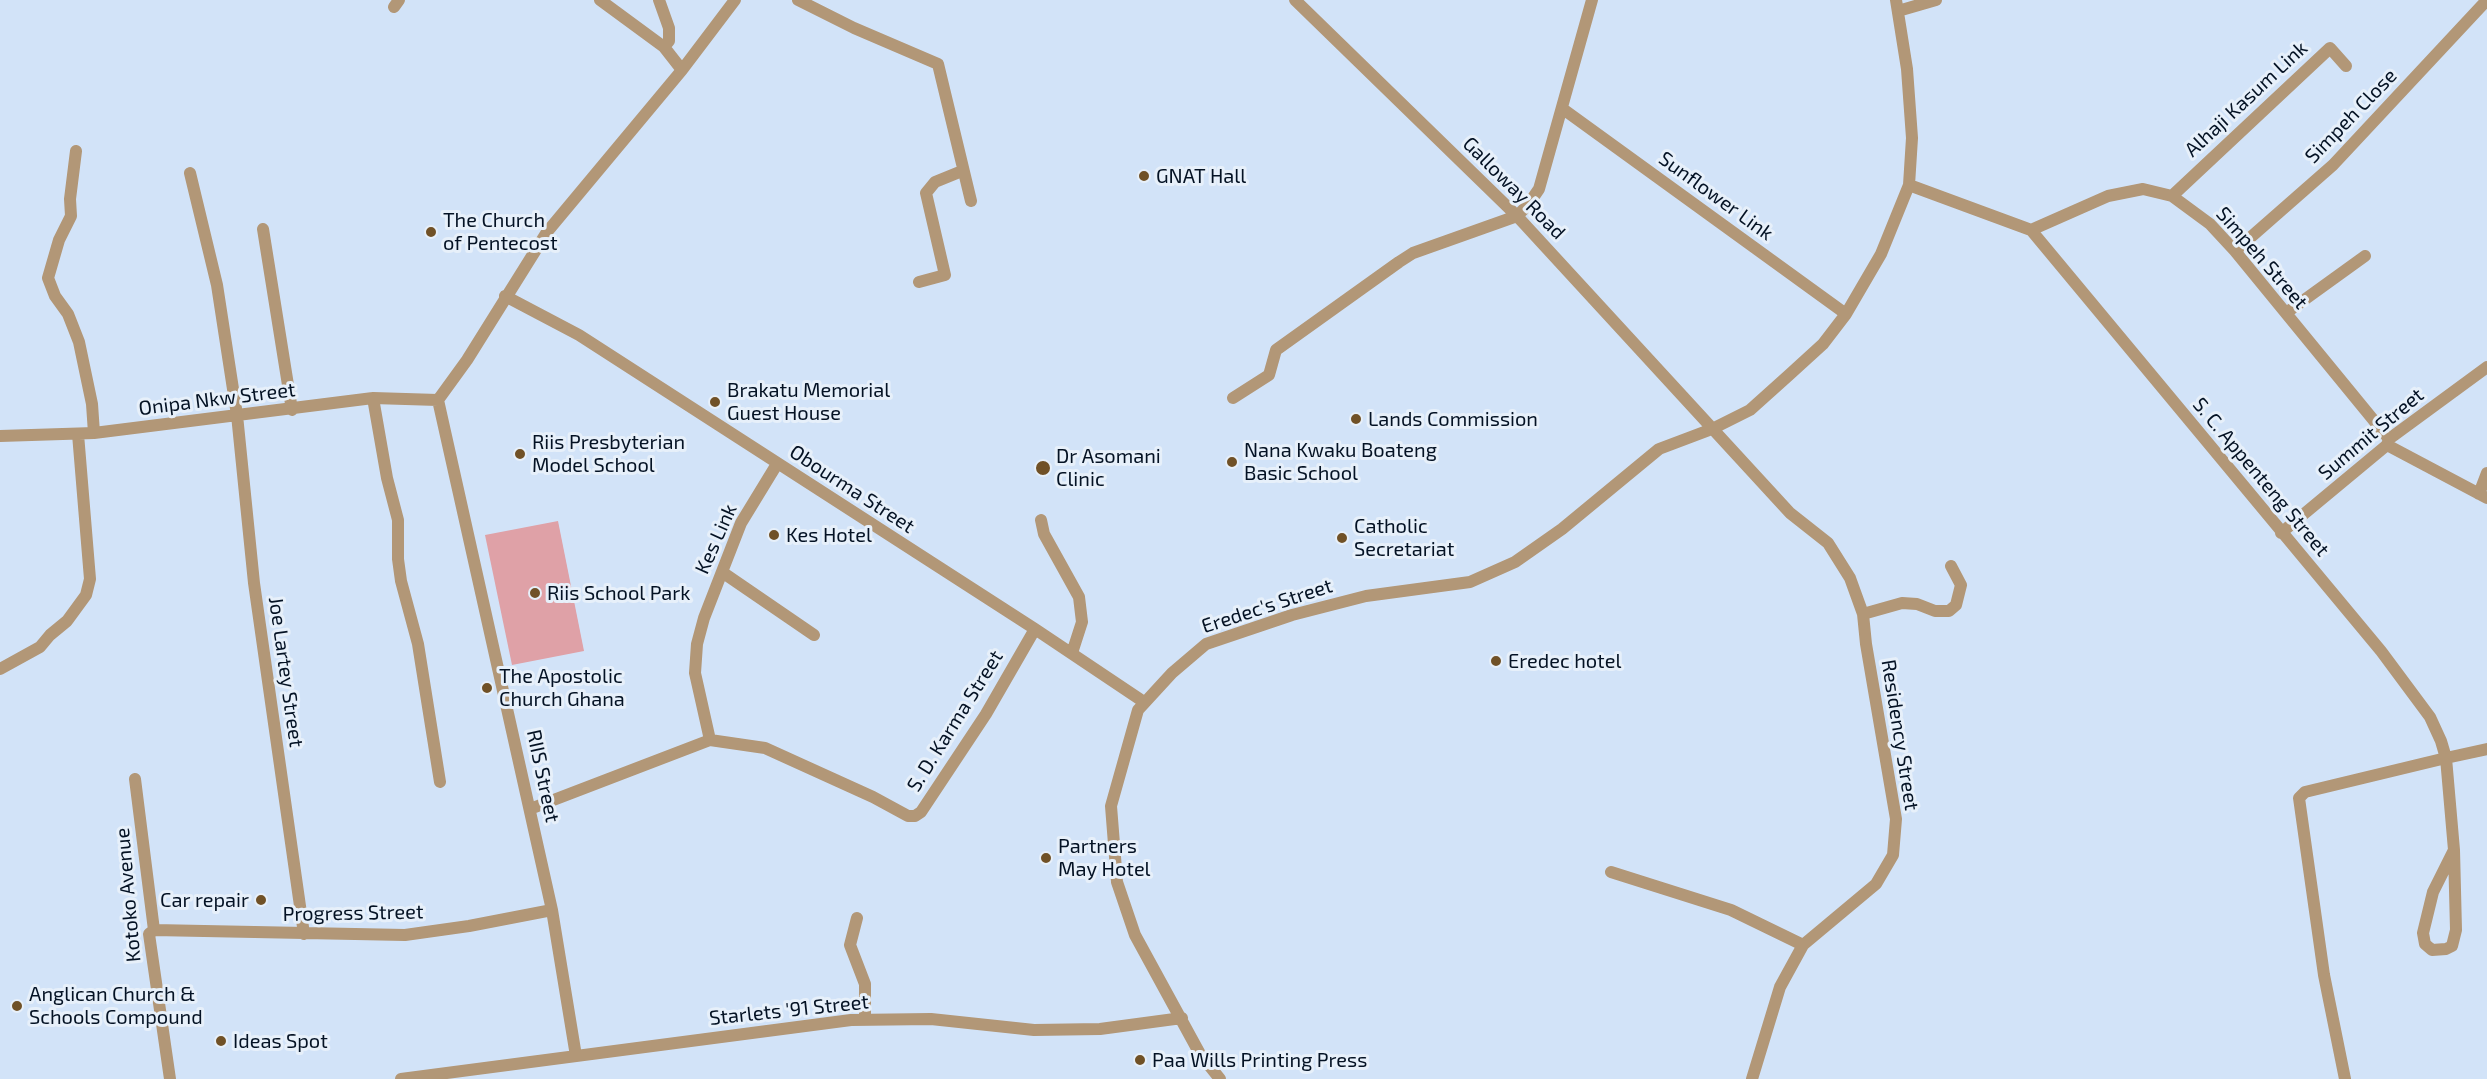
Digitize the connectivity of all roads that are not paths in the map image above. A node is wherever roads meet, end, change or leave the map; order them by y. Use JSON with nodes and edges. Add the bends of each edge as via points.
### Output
{"nodes":[{"id":1,"x":600,"y":0,"type":"edge"},
{"id":2,"x":659,"y":0,"type":"edge"},
{"id":3,"x":735,"y":0,"type":"edge"},
{"id":4,"x":798,"y":0,"type":"edge"},
{"id":5,"x":1295,"y":0,"type":"edge"},
{"id":6,"x":1592,"y":0,"type":"edge"},
{"id":7,"x":1936,"y":0,"type":"edge"},
{"id":8,"x":2487,"y":0,"type":"edge"},
{"id":9,"x":1897,"y":5,"type":"edge"},
{"id":10,"x":664,"y":47,"type":"junction"},
{"id":11,"x":2346,"y":66,"type":"dead end"},
{"id":12,"x":682,"y":70,"type":"junction"},
{"id":13,"x":1563,"y":109,"type":"junction"},
{"id":14,"x":76,"y":151,"type":"dead end"},
{"id":15,"x":962,"y":171,"type":"junction"},
{"id":16,"x":190,"y":173,"type":"dead end"},
{"id":17,"x":1909,"y":185,"type":"junction"},
{"id":18,"x":2172,"y":196,"type":"junction"},
{"id":19,"x":971,"y":201,"type":"dead end"},
{"id":20,"x":1517,"y":216,"type":"junction"},
{"id":21,"x":263,"y":229,"type":"dead end"},
{"id":22,"x":2031,"y":230,"type":"junction"},
{"id":23,"x":2235,"y":251,"type":"junction"},
{"id":24,"x":2365,"y":256,"type":"dead end"},
{"id":25,"x":919,"y":282,"type":"dead end"},
{"id":26,"x":505,"y":296,"type":"junction"},
{"id":27,"x":2286,"y":313,"type":"junction"},
{"id":28,"x":1846,"y":314,"type":"junction"},
{"id":29,"x":2487,"y":367,"type":"edge"},
{"id":30,"x":373,"y":398,"type":"junction"},
{"id":31,"x":1233,"y":398,"type":"dead end"},
{"id":32,"x":438,"y":400,"type":"junction"},
{"id":33,"x":292,"y":410,"type":"junction"},
{"id":34,"x":1699,"y":411,"type":"joint"},
{"id":35,"x":237,"y":415,"type":"junction"},
{"id":36,"x":1712,"y":429,"type":"junction"},
{"id":37,"x":93,"y":433,"type":"junction"},
{"id":38,"x":78,"y":435,"type":"junction"},
{"id":39,"x":0,"y":436,"type":"edge"},
{"id":40,"x":2388,"y":442,"type":"junction"},
{"id":41,"x":777,"y":464,"type":"junction"},
{"id":42,"x":2487,"y":473,"type":"edge"},
{"id":43,"x":2483,"y":496,"type":"edge"},
{"id":44,"x":1041,"y":520,"type":"dead end"},
{"id":45,"x":2281,"y":533,"type":"junction"},
{"id":46,"x":1951,"y":566,"type":"dead end"},
{"id":47,"x":722,"y":572,"type":"junction"},
{"id":48,"x":1863,"y":614,"type":"junction"},
{"id":49,"x":1035,"y":628,"type":"junction"},
{"id":50,"x":814,"y":635,"type":"dead end"},
{"id":51,"x":1072,"y":653,"type":"junction"},
{"id":52,"x":0,"y":669,"type":"edge"},
{"id":53,"x":1144,"y":702,"type":"junction"},
{"id":54,"x":710,"y":740,"type":"junction"},
{"id":55,"x":2487,"y":749,"type":"edge"},
{"id":56,"x":2446,"y":758,"type":"junction"},
{"id":57,"x":135,"y":780,"type":"dead end"},
{"id":58,"x":441,"y":782,"type":"dead end"},
{"id":59,"x":530,"y":809,"type":"junction"},
{"id":60,"x":2454,"y":850,"type":"junction"},
{"id":61,"x":1611,"y":872,"type":"dead end"},
{"id":62,"x":552,"y":910,"type":"junction"},
{"id":63,"x":857,"y":918,"type":"dead end"},
{"id":64,"x":154,"y":930,"type":"junction"},
{"id":65,"x":304,"y":934,"type":"junction"},
{"id":66,"x":1803,"y":945,"type":"junction"},
{"id":67,"x":1182,"y":1018,"type":"junction"},
{"id":68,"x":865,"y":1020,"type":"junction"},
{"id":69,"x":576,"y":1056,"type":"junction"},
{"id":70,"x":170,"y":1079,"type":"edge"},
{"id":71,"x":401,"y":1079,"type":"edge"},
{"id":72,"x":1220,"y":1079,"type":"edge"},
{"id":73,"x":1752,"y":1079,"type":"edge"},
{"id":74,"x":2345,"y":1079,"type":"edge"}],
"edges":[{"from":1,"to":10,"type":"street"},
{"from":2,"to":10,"type":"street","via":[[669,28],[669,41]]},
{"from":3,"to":12,"type":"street"},
{"from":4,"to":15,"type":"street","via":[[938,64]]},
{"from":5,"to":20,"type":"street","name":"Galloway Road"},
{"from":6,"to":13,"type":"street"},
{"from":7,"to":9,"type":"street"},
{"from":8,"to":23,"type":"street","name":"Simpeh Close","via":[[2333,165]]},
{"from":9,"to":17,"type":"street","name":"Eredec's Street","via":[[1912,138]]},
{"from":10,"to":12,"type":"street"},
{"from":11,"to":18,"type":"street","name":"Alhaji Kasum Link","via":[[2330,48]]},
{"from":12,"to":26,"type":"street","via":[[547,232]]},
{"from":13,"to":20,"type":"street","via":[[1539,189]]},
{"from":13,"to":28,"type":"street","name":"Sunflower Link"},
{"from":14,"to":37,"type":"street","via":[[71,216],[48,278],[79,342],[92,404]]},
{"from":15,"to":19,"type":"street"},
{"from":15,"to":25,"type":"street","via":[[935,182],[926,193],[945,275]]},
{"from":16,"to":35,"type":"street","name":"Joe Lartey Street","via":[[217,285]]},
{"from":17,"to":22,"type":"street"},
{"from":17,"to":28,"type":"street","name":"Eredec's Street","via":[[1881,254]]},
{"from":18,"to":22,"type":"street","name":"Simpeh Street","via":[[2143,189],[2108,196]]},
{"from":18,"to":23,"type":"street","name":"Simpeh Street","via":[[2210,224]]},
{"from":20,"to":31,"type":"street","via":[[1406,257],[1276,350],[1269,375]]},
{"from":20,"to":34,"type":"street","name":"Galloway Road"},
{"from":21,"to":33,"type":"street"},
{"from":22,"to":45,"type":"street","name":"S. C. Appenteng Street"},
{"from":23,"to":27,"type":"street","name":"Simpeh Street"},
{"from":24,"to":27,"type":"street"},
{"from":26,"to":32,"type":"street","via":[[468,360]]},
{"from":26,"to":41,"type":"street","name":"Obourma Street","via":[[579,335]]},
{"from":27,"to":40,"type":"street","name":"Simpeh Street"},
{"from":28,"to":36,"type":"street","name":"Eredec's Street","via":[[1823,344],[1750,410]]},
{"from":29,"to":40,"type":"street","name":"Summit Street"},
{"from":30,"to":32,"type":"street","name":"Onipa Nkw Street"},
{"from":30,"to":33,"type":"street","name":"Onipa Nkw Street"},
{"from":30,"to":58,"type":"street","via":[[398,520],[399,570],[418,644]]},
{"from":32,"to":59,"type":"street","name":"RIIS Street"},
{"from":33,"to":35,"type":"street","name":"Onipa Nkw Street"},
{"from":34,"to":36,"type":"street","name":"Residency Street"},
{"from":35,"to":37,"type":"street","name":"Onipa Nkw Street"},
{"from":35,"to":65,"type":"street","name":"Joe Lartey Street","via":[[254,583]]},
{"from":36,"to":48,"type":"street","name":"Residency Street","via":[[1790,513],[1828,543],[1850,578]]},
{"from":36,"to":53,"type":"street","name":"Eredec's Street","via":[[1647,457],[1562,530],[1515,562],[1470,582],[1366,596],[1292,615],[1206,644],[1193,652]]},
{"from":37,"to":38,"type":"street","name":"Onipa Nkw Street"},
{"from":38,"to":39,"type":"street","name":"Onipa Nkw Street"},
{"from":38,"to":52,"type":"street","via":[[90,579],[86,595],[40,647]]},
{"from":40,"to":43,"type":"street"},
{"from":40,"to":45,"type":"street","name":"Summit Street"},
{"from":41,"to":47,"type":"street","name":"Kes Link","via":[[741,523]]},
{"from":41,"to":49,"type":"street","name":"Obourma Street"},
{"from":42,"to":43,"type":"street"},
{"from":44,"to":51,"type":"street","via":[[1044,534],[1079,597],[1082,622]]},
{"from":45,"to":56,"type":"street","name":"S. C. Appenteng Street","via":[[2381,651],[2430,717]]},
{"from":46,"to":48,"type":"street","via":[[1961,585],[1956,605],[1949,611],[1902,603]]},
{"from":47,"to":50,"type":"street"},
{"from":47,"to":54,"type":"street","name":"Kes Link","via":[[697,644],[695,673]]},
{"from":48,"to":66,"type":"street","name":"Residency Street","via":[[1896,819],[1893,855],[1876,884]]},
{"from":49,"to":51,"type":"street","name":"Obourma Street"},
{"from":49,"to":54,"type":"street","name":"S. D. Karma Street","via":[[986,714],[915,816],[765,748]]},
{"from":51,"to":53,"type":"street","name":"Obourma Street"},
{"from":53,"to":67,"type":"street","name":"Eredec's Street","via":[[1138,710],[1111,806],[1117,882],[1135,935]]},
{"from":54,"to":59,"type":"street","name":"S. D. Karma Street"},
{"from":55,"to":56,"type":"street"},
{"from":56,"to":60,"type":"street","name":"S. C. Appenteng Street"},
{"from":56,"to":74,"type":"street","via":[[2305,792],[2299,798],[2324,975]]},
{"from":57,"to":64,"type":"street","name":"Kotoko Avenue"},
{"from":59,"to":62,"type":"street","name":"RIIS Street"},
{"from":60,"to":60,"type":"street","name":"S. C. Appenteng Street","via":[[2456,935],[2452,946],[2432,950],[2423,939],[2425,924],[2433,892]]},
{"from":61,"to":66,"type":"street","via":[[1731,910]]},
{"from":62,"to":65,"type":"street","name":"Progress Street","via":[[405,935]]},
{"from":62,"to":69,"type":"street","name":"RIIS Street"},
{"from":63,"to":68,"type":"street","via":[[850,945],[865,984]]},
{"from":64,"to":65,"type":"street","name":"Progress Street"},
{"from":64,"to":70,"type":"street","name":"Kotoko Avenue","via":[[149,934]]},
{"from":66,"to":73,"type":"street","name":"Residency Street","via":[[1780,987]]},
{"from":67,"to":68,"type":"street","name":"Starlets '91 Street","via":[[1100,1029],[1034,1030],[931,1019]]},
{"from":67,"to":72,"type":"street","name":"Eredec's Street","via":[[1200,1054]]},
{"from":68,"to":69,"type":"street","name":"Starlets '91 Street"},
{"from":69,"to":71,"type":"street","name":"Starlets '91 Street"}]}
